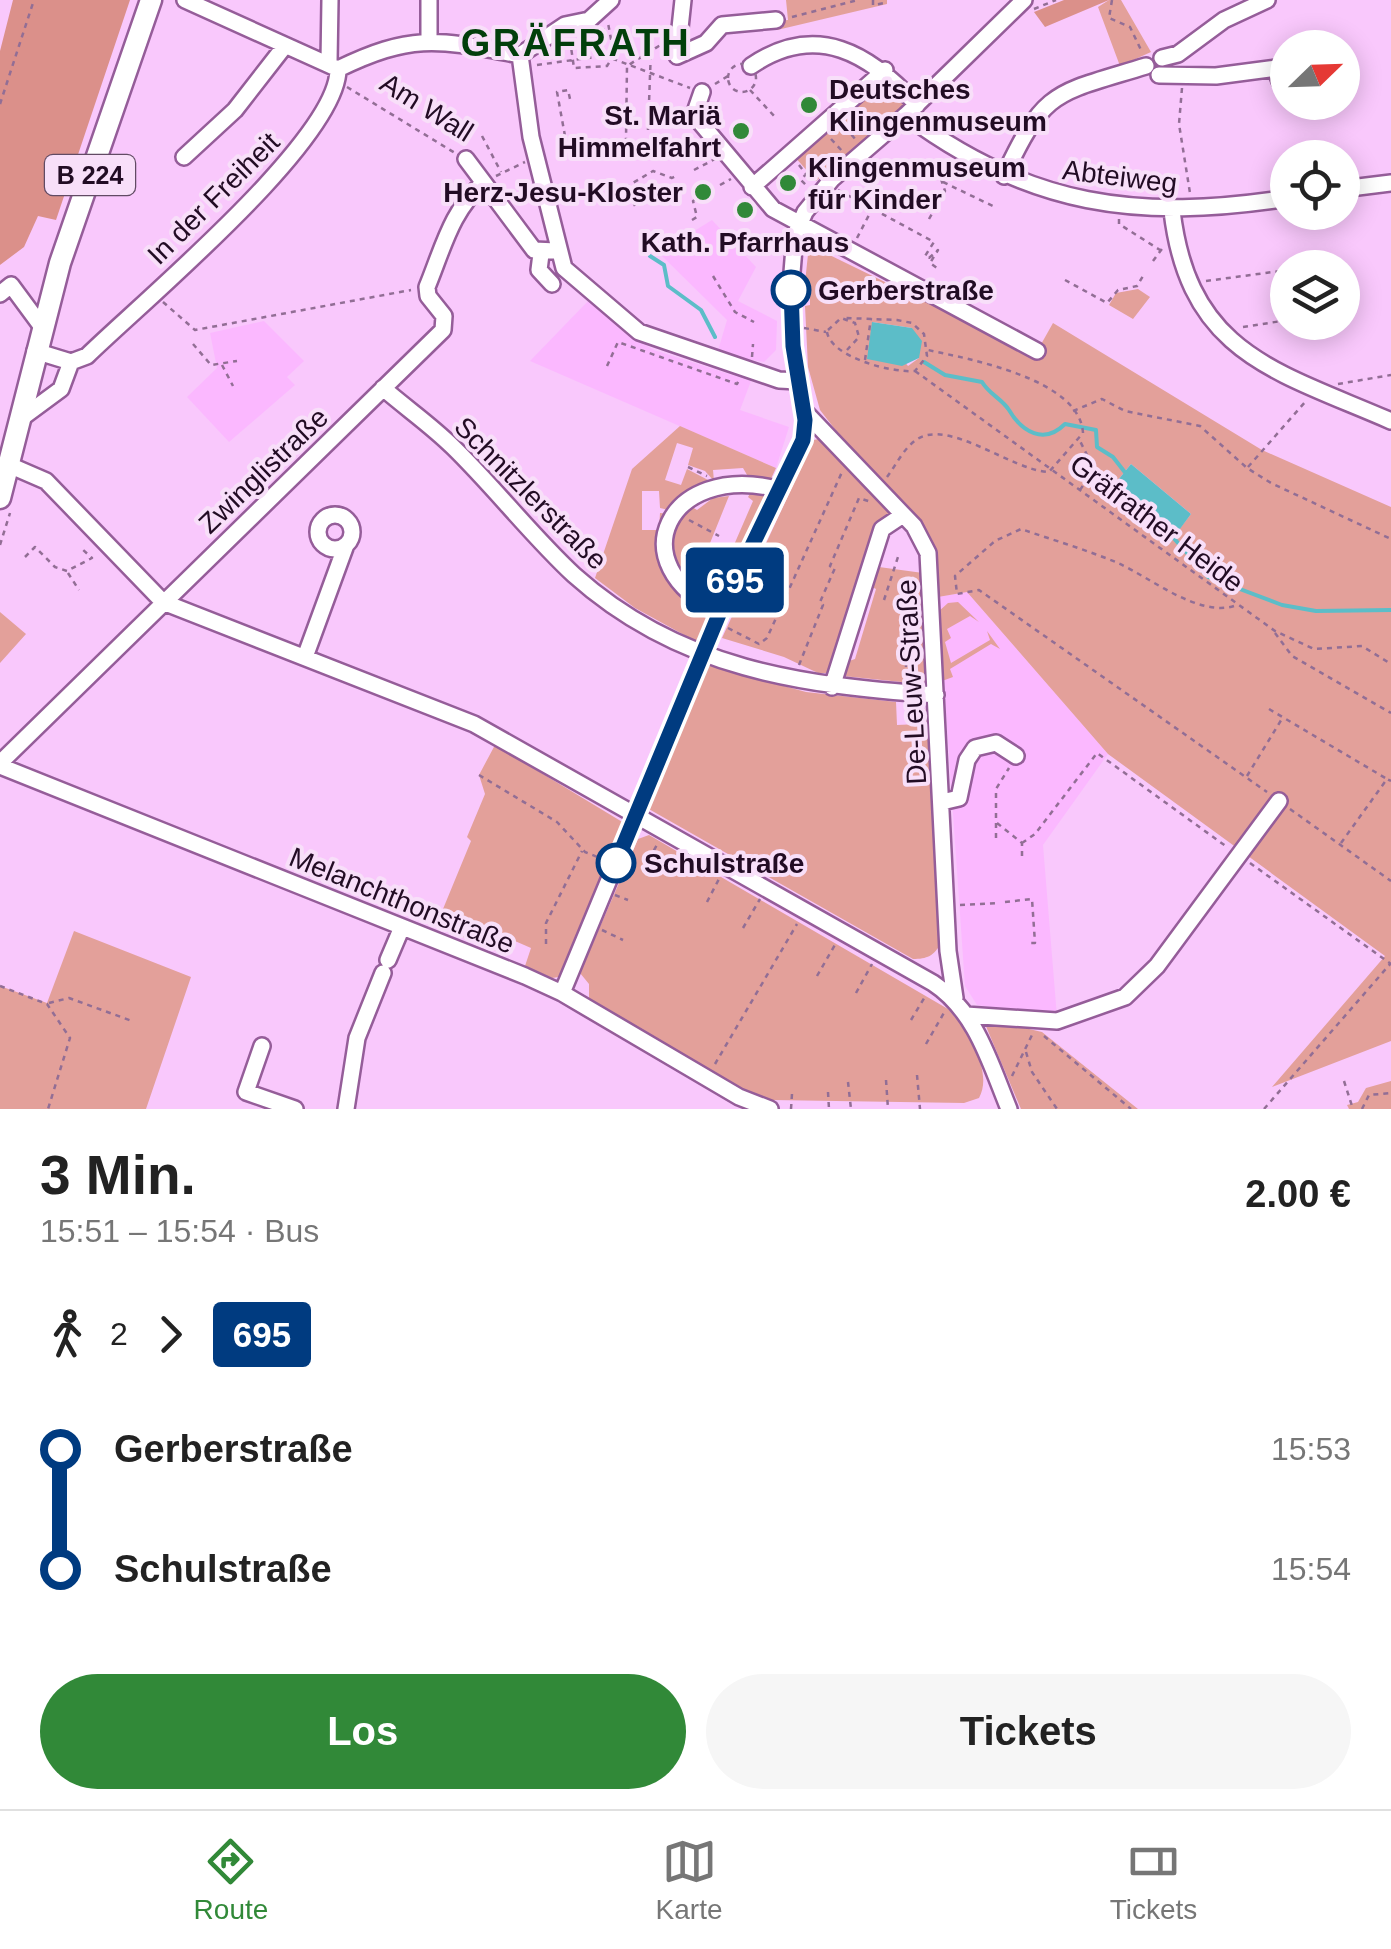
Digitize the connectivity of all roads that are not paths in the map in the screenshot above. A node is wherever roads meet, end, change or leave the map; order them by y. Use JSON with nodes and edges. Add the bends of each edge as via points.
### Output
{"nodes":[{"id":1,"x":151,"y":0,"type":"edge"},
{"id":2,"x":185,"y":0,"type":"edge"},
{"id":3,"x":330,"y":0,"type":"edge"},
{"id":4,"x":429,"y":0,"type":"edge"},
{"id":5,"x":611,"y":0,"type":"edge"},
{"id":6,"x":683,"y":0,"type":"edge"},
{"id":7,"x":1267,"y":0,"type":"edge"},
{"id":8,"x":1023,"y":3,"type":"edge"},
{"id":9,"x":776,"y":20,"type":"road end"},
{"id":10,"x":429,"y":40,"type":"junction"},
{"id":11,"x":284,"y":47,"type":"junction"},
{"id":12,"x":520,"y":61,"type":"junction"},
{"id":13,"x":1153,"y":65,"type":"junction"},
{"id":14,"x":750,"y":66,"type":"road end"},
{"id":15,"x":1270,"y":66,"type":"edge"},
{"id":16,"x":884,"y":70,"type":"junction"},
{"id":17,"x":335,"y":71,"type":"junction"},
{"id":18,"x":695,"y":90,"type":"road end"},
{"id":19,"x":912,"y":110,"type":"junction"},
{"id":20,"x":184,"y":157,"type":"dead end"},
{"id":21,"x":466,"y":160,"type":"road end"},
{"id":22,"x":1004,"y":176,"type":"junction"},
{"id":23,"x":486,"y":182,"type":"junction"},
{"id":24,"x":1391,"y":182,"type":"edge"},
{"id":25,"x":1360,"y":186,"type":"edge"},
{"id":26,"x":752,"y":187,"type":"junction"},
{"id":27,"x":1270,"y":200,"type":"edge"},
{"id":28,"x":1172,"y":210,"type":"junction"},
{"id":29,"x":799,"y":225,"type":"junction"},
{"id":30,"x":548,"y":253,"type":"junction"},
{"id":31,"x":552,"y":284,"type":"dead end"},
{"id":32,"x":0,"y":294,"type":"edge"},
{"id":33,"x":42,"y":327,"type":"junction"},
{"id":34,"x":35,"y":351,"type":"junction"},
{"id":35,"x":1037,"y":352,"type":"dead end"},
{"id":36,"x":72,"y":362,"type":"junction"},
{"id":37,"x":798,"y":380,"type":"junction"},
{"id":38,"x":383,"y":388,"type":"junction"},
{"id":39,"x":804,"y":411,"type":"junction"},
{"id":40,"x":19,"y":420,"type":"junction"},
{"id":41,"x":1391,"y":420,"type":"edge"},
{"id":42,"x":9,"y":465,"type":"junction"},
{"id":43,"x":778,"y":489,"type":"junction"},
{"id":44,"x":0,"y":498,"type":"edge"},
{"id":45,"x":901,"y":512,"type":"junction"},
{"id":46,"x":346,"y":544,"type":"dead end"},
{"id":47,"x":163,"y":602,"type":"junction"},
{"id":48,"x":718,"y":617,"type":"junction"},
{"id":49,"x":702,"y":654,"type":"junction"},
{"id":50,"x":304,"y":657,"type":"junction"},
{"id":51,"x":832,"y":687,"type":"junction"},
{"id":52,"x":936,"y":695,"type":"junction"},
{"id":53,"x":1016,"y":756,"type":"road end"},
{"id":54,"x":0,"y":765,"type":"edge"},
{"id":55,"x":1279,"y":801,"type":"road end"},
{"id":56,"x":942,"y":802,"type":"junction"},
{"id":57,"x":636,"y":815,"type":"junction"},
{"id":58,"x":402,"y":926,"type":"junction"},
{"id":59,"x":562,"y":993,"type":"junction"},
{"id":60,"x":954,"y":997,"type":"junction"},
{"id":61,"x":966,"y":1014,"type":"junction"},
{"id":62,"x":262,"y":1046,"type":"dead end"},
{"id":63,"x":246,"y":1092,"type":"junction"},
{"id":64,"x":240,"y":1109,"type":"edge"},
{"id":65,"x":295,"y":1109,"type":"edge"},
{"id":66,"x":346,"y":1109,"type":"edge"},
{"id":67,"x":770,"y":1109,"type":"edge"},
{"id":68,"x":1009,"y":1109,"type":"edge"}],
"edges":[{"from":1,"to":33,"type":"main road","number":"B 224"},
{"from":2,"to":11,"type":"street"},
{"from":3,"to":17,"type":"street"},
{"from":4,"to":10,"type":"street"},
{"from":5,"to":12,"type":"street"},
{"from":6,"to":9,"type":"street","via":[[679,48],[706,43],[722,25]]},
{"from":7,"to":13,"type":"street"},
{"from":8,"to":19,"type":"street"},
{"from":10,"to":12,"type":"street"},
{"from":10,"to":17,"type":"street","via":[[392,45]]},
{"from":11,"to":17,"type":"street"},
{"from":11,"to":20,"type":"street","via":[[235,110]]},
{"from":12,"to":30,"type":"street"},
{"from":13,"to":15,"type":"street","via":[[1182,76]]},
{"from":13,"to":22,"type":"street","via":[[1043,105]]},
{"from":14,"to":16,"type":"street","via":[[772,52],[832,46]]},
{"from":16,"to":19,"type":"street","name":"Abteiweg"},
{"from":16,"to":26,"type":"street"},
{"from":17,"to":36,"type":"street","name":"In der Freiheit","via":[[309,136],[287,163],[87,356]]},
{"from":18,"to":26,"type":"street","via":[[694,115]]},
{"from":19,"to":22,"type":"street","name":"Abteiweg","via":[[957,152]]},
{"from":19,"to":29,"type":"street","via":[[826,185]]},
{"from":21,"to":23,"type":"street","name":"Am Wall"},
{"from":22,"to":28,"type":"street","name":"Abteiweg","via":[[1120,207]]},
{"from":23,"to":30,"type":"street","name":"Am Wall"},
{"from":23,"to":38,"type":"street","name":"Zwinglistraße","via":[[462,204],[427,288],[446,326]]},
{"from":24,"to":25,"type":"street"},
{"from":26,"to":29,"type":"street"},
{"from":27,"to":28,"type":"street","name":"Abteiweg"},
{"from":28,"to":41,"type":"street","via":[[1190,283],[1221,330],[1267,369]]},
{"from":29,"to":35,"type":"street"},
{"from":29,"to":37,"type":"street","via":[[791,285]]},
{"from":30,"to":31,"type":"street","via":[[539,270]]},
{"from":30,"to":37,"type":"street","via":[[639,332],[779,380]]},
{"from":32,"to":33,"type":"street","via":[[11,285]]},
{"from":33,"to":34,"type":"main road","number":"B 224"},
{"from":34,"to":36,"type":"street"},
{"from":34,"to":40,"type":"main road","number":"B 224"},
{"from":36,"to":40,"type":"street","name":"In der Freiheit","via":[[61,389]]},
{"from":37,"to":39,"type":"street"},
{"from":38,"to":47,"type":"street","name":"Zwinglistraße"},
{"from":38,"to":49,"type":"street","name":"Schnitzlerstraße","via":[[452,446],[577,577],[621,610]]},
{"from":39,"to":43,"type":"street","via":[[803,440]]},
{"from":39,"to":45,"type":"street","name":"De-Leuw-Straße"},
{"from":40,"to":42,"type":"main road","number":"B 224"},
{"from":42,"to":44,"type":"main road","number":"B 224"},
{"from":42,"to":47,"type":"street","via":[[46,481]]},
{"from":43,"to":48,"type":"street"},
{"from":43,"to":48,"type":"street","via":[[714,485],[675,513],[667,534],[669,568]]},
{"from":45,"to":51,"type":"street","via":[[882,529]]},
{"from":45,"to":52,"type":"street","name":"De-Leuw-Straße","via":[[926,547]]},
{"from":46,"to":50,"type":"street"},
{"from":47,"to":50,"type":"street"},
{"from":47,"to":54,"type":"street","name":"Zwinglistraße"},
{"from":48,"to":49,"type":"street"},
{"from":49,"to":51,"type":"street","name":"Schnitzlerstraße"},
{"from":49,"to":57,"type":"street"},
{"from":50,"to":57,"type":"street","via":[[474,724]]},
{"from":51,"to":52,"type":"street"},
{"from":52,"to":56,"type":"street","name":"De-Leuw-Straße"},
{"from":53,"to":56,"type":"street","via":[[996,744],[975,748],[959,798]]},
{"from":54,"to":58,"type":"street","name":"Melanchthonstraße"},
{"from":55,"to":61,"type":"street","via":[[1140,986],[1113,1004],[1057,1021]]},
{"from":56,"to":60,"type":"street","name":"De-Leuw-Straße"},
{"from":57,"to":59,"type":"street"},
{"from":57,"to":60,"type":"street"},
{"from":58,"to":59,"type":"street","name":"Melanchthonstraße"},
{"from":58,"to":66,"type":"street","via":[[357,1038]]},
{"from":59,"to":67,"type":"street","name":"Melanchthonstraße","via":[[738,1097]]},
{"from":60,"to":61,"type":"street"},
{"from":61,"to":68,"type":"street"},
{"from":62,"to":63,"type":"street"},
{"from":63,"to":64,"type":"street"},
{"from":63,"to":65,"type":"street"}]}
